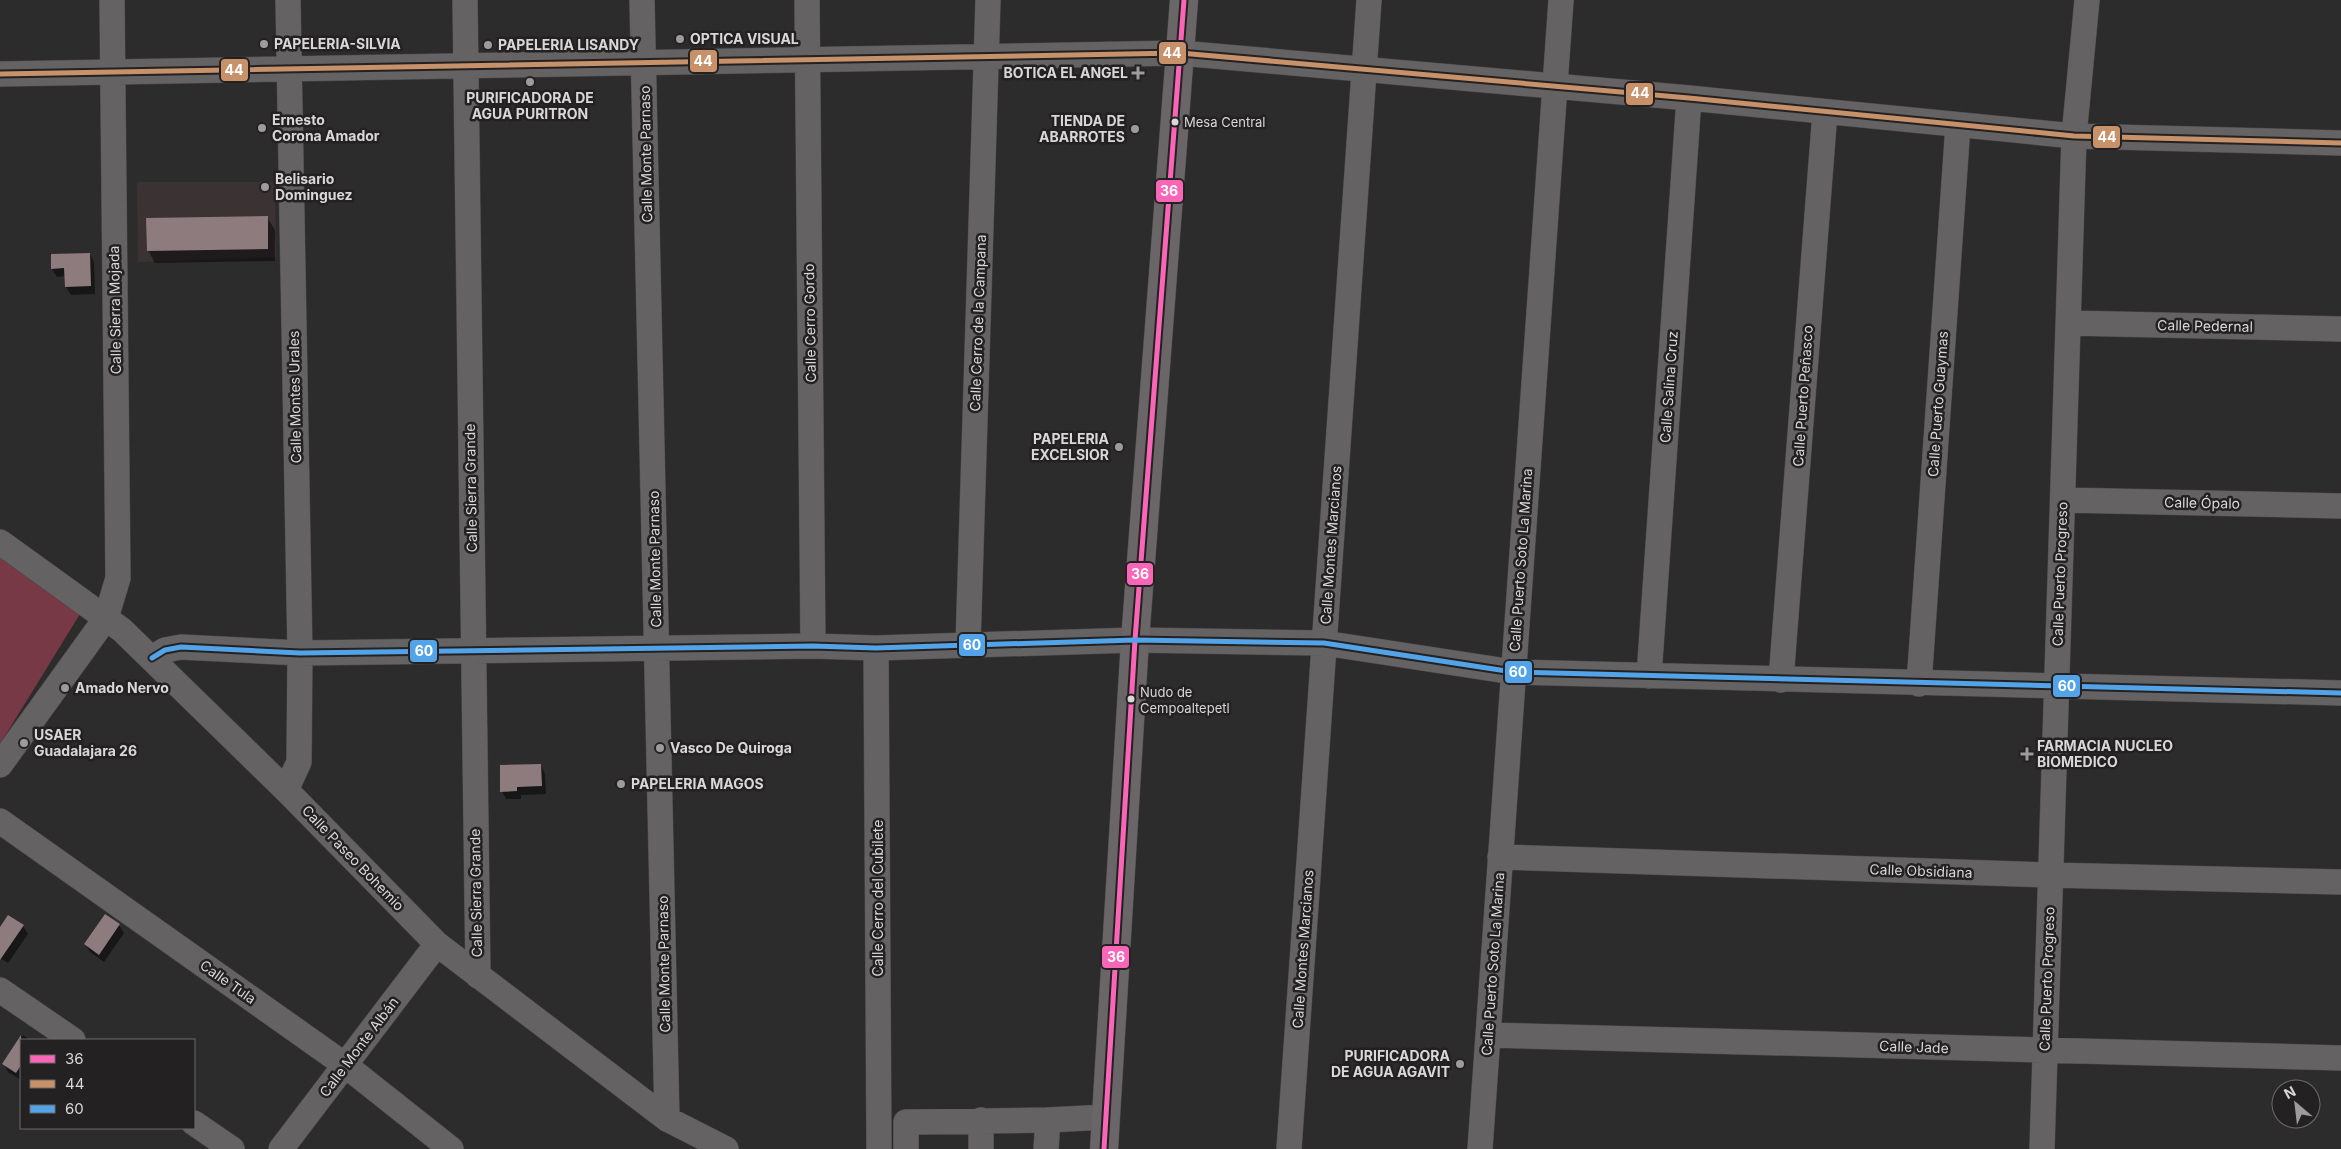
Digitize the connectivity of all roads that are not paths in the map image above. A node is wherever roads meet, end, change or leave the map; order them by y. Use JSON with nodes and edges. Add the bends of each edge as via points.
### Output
{"nodes":[{"id":1,"x":112,"y":0,"type":"edge"},
{"id":2,"x":288,"y":0,"type":"edge"},
{"id":3,"x":465,"y":0,"type":"edge"},
{"id":4,"x":642,"y":0,"type":"edge"},
{"id":5,"x":807,"y":0,"type":"edge"},
{"id":6,"x":988,"y":0,"type":"edge"},
{"id":7,"x":1184,"y":0,"type":"edge"},
{"id":8,"x":1369,"y":0,"type":"edge"},
{"id":9,"x":1561,"y":0,"type":"edge"},
{"id":10,"x":2087,"y":0,"type":"edge"},
{"id":11,"x":1180,"y":53,"type":"junction"},
{"id":12,"x":986,"y":57,"type":"junction"},
{"id":13,"x":807,"y":60,"type":"junction"},
{"id":14,"x":644,"y":64,"type":"junction"},
{"id":15,"x":467,"y":67,"type":"junction"},
{"id":16,"x":1364,"y":69,"type":"junction"},
{"id":17,"x":290,"y":70,"type":"junction"},
{"id":18,"x":113,"y":72,"type":"junction"},
{"id":19,"x":0,"y":74,"type":"edge"},
{"id":20,"x":1554,"y":86,"type":"junction"},
{"id":21,"x":1689,"y":98,"type":"junction"},
{"id":22,"x":1825,"y":112,"type":"junction"},
{"id":23,"x":1958,"y":125,"type":"junction"},
{"id":24,"x":2074,"y":136,"type":"junction"},
{"id":25,"x":2341,"y":143,"type":"edge"},
{"id":26,"x":2068,"y":323,"type":"junction"},
{"id":27,"x":2341,"y":329,"type":"edge"},
{"id":28,"x":2063,"y":500,"type":"junction"},
{"id":29,"x":2341,"y":506,"type":"edge"},
{"id":30,"x":0,"y":542,"type":"edge"},
{"id":31,"x":106,"y":618,"type":"junction"},
{"id":32,"x":1135,"y":640,"type":"junction"},
{"id":33,"x":1324,"y":643,"type":"junction"},
{"id":34,"x":968,"y":645,"type":"junction"},
{"id":35,"x":813,"y":646,"type":"junction"},
{"id":36,"x":876,"y":648,"type":"junction"},
{"id":37,"x":472,"y":650,"type":"junction"},
{"id":38,"x":657,"y":650,"type":"junction"},
{"id":39,"x":300,"y":652,"type":"junction"},
{"id":40,"x":152,"y":658,"type":"junction"},
{"id":41,"x":1513,"y":672,"type":"junction"},
{"id":42,"x":1649,"y":676,"type":"junction"},
{"id":43,"x":1781,"y":680,"type":"junction"},
{"id":44,"x":1918,"y":684,"type":"junction"},
{"id":45,"x":2056,"y":687,"type":"junction"},
{"id":46,"x":2341,"y":693,"type":"edge"},
{"id":47,"x":0,"y":765,"type":"edge"},
{"id":48,"x":286,"y":790,"type":"junction"},
{"id":49,"x":0,"y":821,"type":"edge"},
{"id":50,"x":1500,"y":857,"type":"junction"},
{"id":51,"x":2050,"y":875,"type":"junction"},
{"id":52,"x":2341,"y":882,"type":"edge"},
{"id":53,"x":437,"y":944,"type":"junction"},
{"id":54,"x":478,"y":976,"type":"junction"},
{"id":55,"x":0,"y":990,"type":"edge"},
{"id":56,"x":1488,"y":1035,"type":"junction"},
{"id":57,"x":72,"y":1039,"type":"edge"},
{"id":58,"x":2045,"y":1051,"type":"junction"},
{"id":59,"x":2341,"y":1058,"type":"edge"},
{"id":60,"x":345,"y":1065,"type":"junction"},
{"id":61,"x":1106,"y":1117,"type":"junction"},
{"id":62,"x":667,"y":1119,"type":"junction"},
{"id":63,"x":981,"y":1120,"type":"junction"},
{"id":64,"x":1048,"y":1120,"type":"junction"},
{"id":65,"x":195,"y":1124,"type":"edge"},
{"id":66,"x":232,"y":1149,"type":"edge"},
{"id":67,"x":281,"y":1149,"type":"edge"},
{"id":68,"x":451,"y":1149,"type":"edge"},
{"id":69,"x":726,"y":1149,"type":"edge"},
{"id":70,"x":879,"y":1149,"type":"edge"},
{"id":71,"x":906,"y":1149,"type":"edge"},
{"id":72,"x":981,"y":1149,"type":"edge"},
{"id":73,"x":1046,"y":1149,"type":"edge"},
{"id":74,"x":1104,"y":1149,"type":"edge"},
{"id":75,"x":1289,"y":1149,"type":"edge"},
{"id":76,"x":1480,"y":1149,"type":"edge"},
{"id":77,"x":2042,"y":1149,"type":"edge"}],
"edges":[{"from":1,"to":18,"type":"street","name":"Calle Sierra Mojada"},
{"from":2,"to":17,"type":"street","name":"Calle Montes Urales"},
{"from":3,"to":15,"type":"street","name":"Calle Sierra Grande"},
{"from":4,"to":14,"type":"street","name":"Calle Monte Parnaso"},
{"from":5,"to":13,"type":"street","name":"Calle Cerro Gordo"},
{"from":6,"to":12,"type":"street","name":"Calle Cerro de la Campana"},
{"from":7,"to":11,"type":"main road"},
{"from":8,"to":16,"type":"street","name":"Calle Montes Marcianos"},
{"from":9,"to":20,"type":"street","name":"Calle Puerto Soto La Marina"},
{"from":10,"to":24,"type":"street","name":"Calle Puerto Progreso"},
{"from":11,"to":12,"type":"street"},
{"from":11,"to":16,"type":"street"},
{"from":11,"to":32,"type":"main road"},
{"from":12,"to":13,"type":"street"},
{"from":12,"to":34,"type":"street","name":"Calle Cerro de la Campana"},
{"from":13,"to":14,"type":"street"},
{"from":13,"to":35,"type":"street","name":"Calle Cerro Gordo"},
{"from":14,"to":15,"type":"street"},
{"from":14,"to":38,"type":"street","name":"Calle Monte Parnaso"},
{"from":15,"to":17,"type":"street"},
{"from":15,"to":37,"type":"street","name":"Calle Sierra Grande"},
{"from":16,"to":20,"type":"street"},
{"from":16,"to":33,"type":"street","name":"Calle Montes Marcianos"},
{"from":17,"to":18,"type":"street"},
{"from":17,"to":39,"type":"street","name":"Calle Montes Urales"},
{"from":18,"to":19,"type":"street"},
{"from":18,"to":31,"type":"street","name":"Calle Sierra Mojada","via":[[118,578]]},
{"from":20,"to":21,"type":"street"},
{"from":20,"to":41,"type":"street","name":"Calle Puerto Soto La Marina"},
{"from":21,"to":22,"type":"street"},
{"from":21,"to":42,"type":"street","name":"Calle Salina Cruz"},
{"from":22,"to":23,"type":"street"},
{"from":22,"to":43,"type":"street","name":"Calle Puerto Peñasco"},
{"from":23,"to":24,"type":"street"},
{"from":23,"to":44,"type":"street","name":"Calle Puerto Guaymas"},
{"from":24,"to":25,"type":"street"},
{"from":24,"to":26,"type":"street","name":"Calle Puerto Progreso"},
{"from":26,"to":27,"type":"street","name":"Calle Pedernal"},
{"from":26,"to":28,"type":"street","name":"Calle Puerto Progreso"},
{"from":28,"to":29,"type":"street","name":"Calle Ópalo"},
{"from":28,"to":45,"type":"street","name":"Calle Puerto Progreso"},
{"from":30,"to":31,"type":"street","name":"Calle Paseo Bohemio"},
{"from":31,"to":40,"type":"street","name":"Calle Paseo Bohemio"},
{"from":31,"to":47,"type":"street","name":"Calle Sierra Mojada"},
{"from":32,"to":33,"type":"street"},
{"from":32,"to":34,"type":"street"},
{"from":32,"to":61,"type":"main road"},
{"from":33,"to":41,"type":"street"},
{"from":33,"to":75,"type":"street","name":"Calle Montes Marcianos"},
{"from":34,"to":36,"type":"street"},
{"from":35,"to":36,"type":"street"},
{"from":35,"to":38,"type":"street"},
{"from":36,"to":70,"type":"street","name":"Calle Cerro del Cubilete"},
{"from":37,"to":38,"type":"street"},
{"from":37,"to":39,"type":"street"},
{"from":37,"to":54,"type":"street","name":"Calle Sierra Grande"},
{"from":38,"to":62,"type":"street","name":"Calle Monte Parnaso"},
{"from":39,"to":40,"type":"street","via":[[181,647],[165,650]]},
{"from":39,"to":48,"type":"street","name":"Calle Montes Urales","via":[[299,762]]},
{"from":40,"to":48,"type":"street","name":"Calle Paseo Bohemio"},
{"from":41,"to":42,"type":"street"},
{"from":41,"to":50,"type":"street","name":"Calle Puerto Soto La Marina"},
{"from":42,"to":43,"type":"street"},
{"from":43,"to":44,"type":"street"},
{"from":44,"to":45,"type":"street"},
{"from":45,"to":46,"type":"street"},
{"from":45,"to":51,"type":"street","name":"Calle Puerto Progreso"},
{"from":48,"to":53,"type":"street","name":"Calle Paseo Bohemio"},
{"from":49,"to":60,"type":"street","name":"Calle Tula"},
{"from":50,"to":51,"type":"street","name":"Calle Obsidiana"},
{"from":50,"to":56,"type":"street","name":"Calle Puerto Soto La Marina"},
{"from":51,"to":52,"type":"street","name":"Calle Obsidiana"},
{"from":51,"to":58,"type":"street","name":"Calle Puerto Progreso"},
{"from":53,"to":54,"type":"street","name":"Calle Paseo Bohemio"},
{"from":53,"to":60,"type":"street","name":"Calle Monte Albán"},
{"from":54,"to":62,"type":"street","name":"Calle Paseo Bohemio"},
{"from":55,"to":57,"type":"street"},
{"from":56,"to":58,"type":"street","name":"Calle Jade"},
{"from":56,"to":76,"type":"street","name":"Calle Puerto Soto La Marina"},
{"from":58,"to":59,"type":"street","name":"Calle Jade"},
{"from":58,"to":77,"type":"street","name":"Calle Puerto Progreso"},
{"from":60,"to":67,"type":"street","name":"Calle Monte Albán"},
{"from":60,"to":68,"type":"street","name":"Calle Tula"},
{"from":61,"to":64,"type":"street"},
{"from":61,"to":74,"type":"main road"},
{"from":62,"to":69,"type":"street","name":"Calle Paseo Bohemio"},
{"from":63,"to":64,"type":"street"},
{"from":63,"to":71,"type":"street","via":[[906,1122]]},
{"from":63,"to":72,"type":"street"},
{"from":64,"to":73,"type":"street"},
{"from":65,"to":66,"type":"street"}]}
